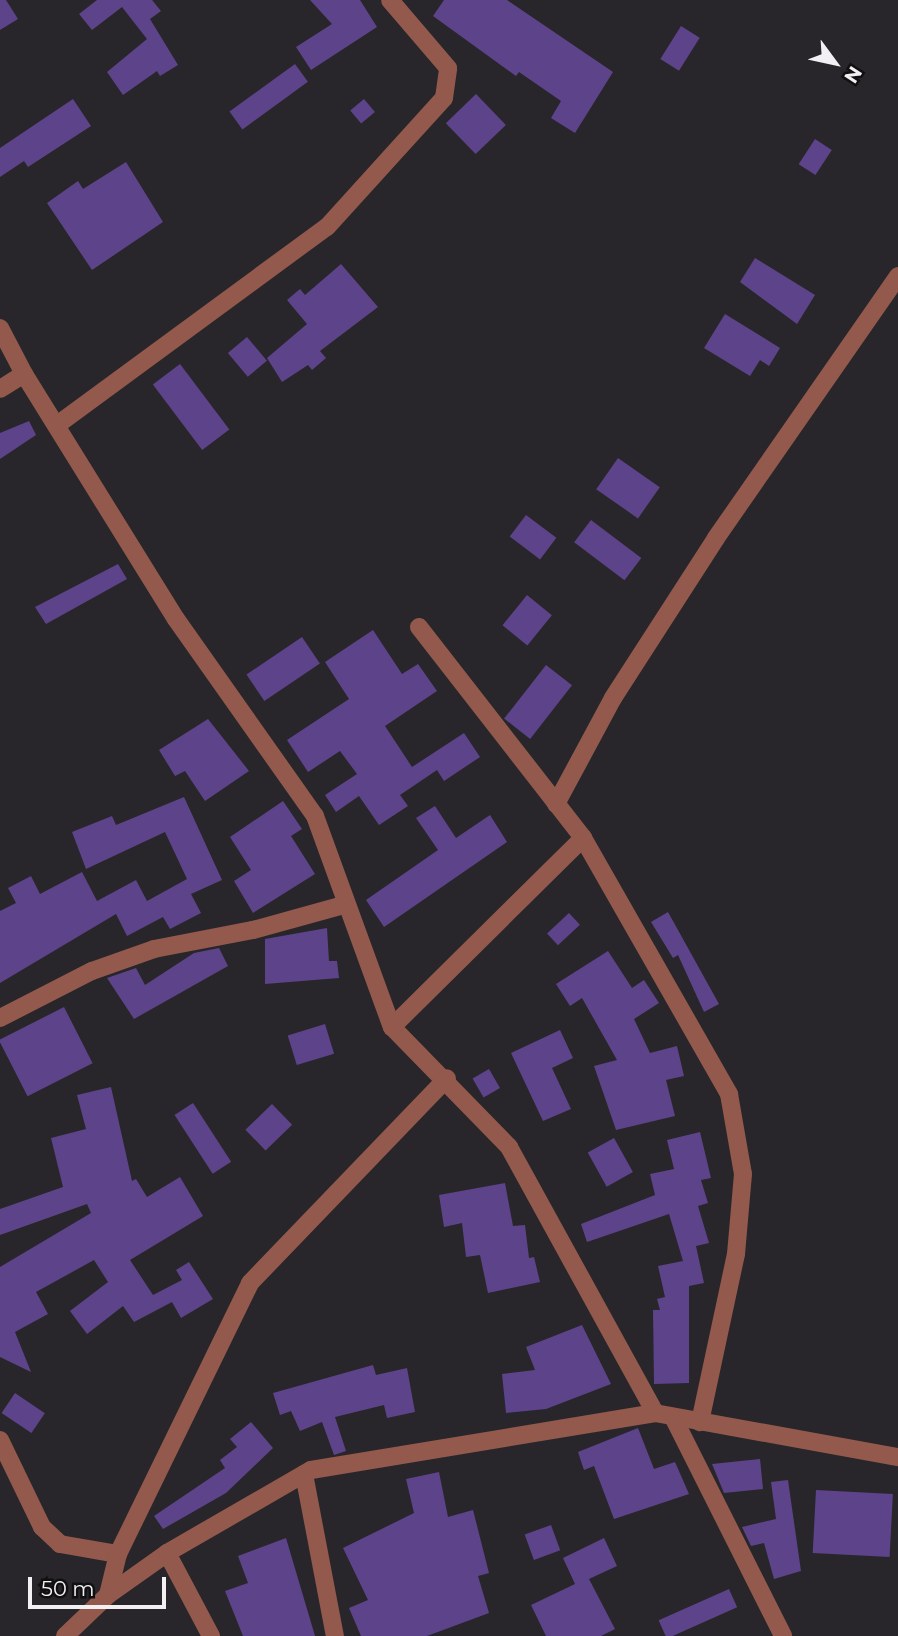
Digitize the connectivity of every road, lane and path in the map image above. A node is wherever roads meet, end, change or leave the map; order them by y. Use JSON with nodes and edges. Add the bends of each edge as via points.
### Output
{"nodes":[{"id":1,"x":390,"y":0,"type":"edge"},
{"id":2,"x":898,"y":276,"type":"edge"},
{"id":3,"x":0,"y":328,"type":"edge"},
{"id":4,"x":24,"y":374,"type":"junction"},
{"id":5,"x":0,"y":390,"type":"edge"},
{"id":6,"x":57,"y":425,"type":"junction"},
{"id":7,"x":419,"y":628,"type":"dead end"},
{"id":8,"x":556,"y":804,"type":"junction"},
{"id":9,"x":583,"y":838,"type":"junction"},
{"id":10,"x":344,"y":905,"type":"junction"},
{"id":11,"x":0,"y":1018,"type":"edge"},
{"id":12,"x":392,"y":1027,"type":"junction"},
{"id":13,"x":447,"y":1078,"type":"junction"},
{"id":14,"x":664,"y":1415,"type":"junction"},
{"id":15,"x":700,"y":1422,"type":"junction"},
{"id":16,"x":0,"y":1440,"type":"edge"},
{"id":17,"x":898,"y":1457,"type":"edge"},
{"id":18,"x":304,"y":1474,"type":"junction"},
{"id":19,"x":167,"y":1553,"type":"junction"},
{"id":20,"x":118,"y":1554,"type":"junction"},
{"id":21,"x":108,"y":1595,"type":"junction"},
{"id":22,"x":65,"y":1636,"type":"edge"},
{"id":23,"x":211,"y":1636,"type":"edge"},
{"id":24,"x":335,"y":1636,"type":"edge"},
{"id":25,"x":783,"y":1636,"type":"edge"}],
"edges":[{"from":1,"to":6,"type":"street","via":[[448,68],[444,98],[327,227]]},
{"from":2,"to":8,"type":"street","via":[[716,538],[614,698]]},
{"from":3,"to":4,"type":"street"},
{"from":4,"to":5,"type":"street"},
{"from":4,"to":6,"type":"street"},
{"from":6,"to":10,"type":"street","via":[[176,619],[315,816]]},
{"from":7,"to":8,"type":"street"},
{"from":8,"to":9,"type":"street"},
{"from":9,"to":12,"type":"street"},
{"from":9,"to":15,"type":"street","via":[[729,1094],[743,1174],[736,1254]]},
{"from":10,"to":11,"type":"street","via":[[253,930],[154,949],[92,971]]},
{"from":10,"to":12,"type":"street"},
{"from":12,"to":13,"type":"street"},
{"from":13,"to":14,"type":"street","via":[[509,1147]]},
{"from":13,"to":20,"type":"street","via":[[250,1283]]},
{"from":14,"to":15,"type":"street"},
{"from":14,"to":18,"type":"street"},
{"from":14,"to":25,"type":"street"},
{"from":15,"to":17,"type":"street"},
{"from":16,"to":20,"type":"street","via":[[42,1527],[60,1544]]},
{"from":18,"to":19,"type":"street"},
{"from":18,"to":24,"type":"street"},
{"from":19,"to":21,"type":"street"},
{"from":19,"to":23,"type":"street"},
{"from":20,"to":21,"type":"street"},
{"from":21,"to":22,"type":"street"}]}
